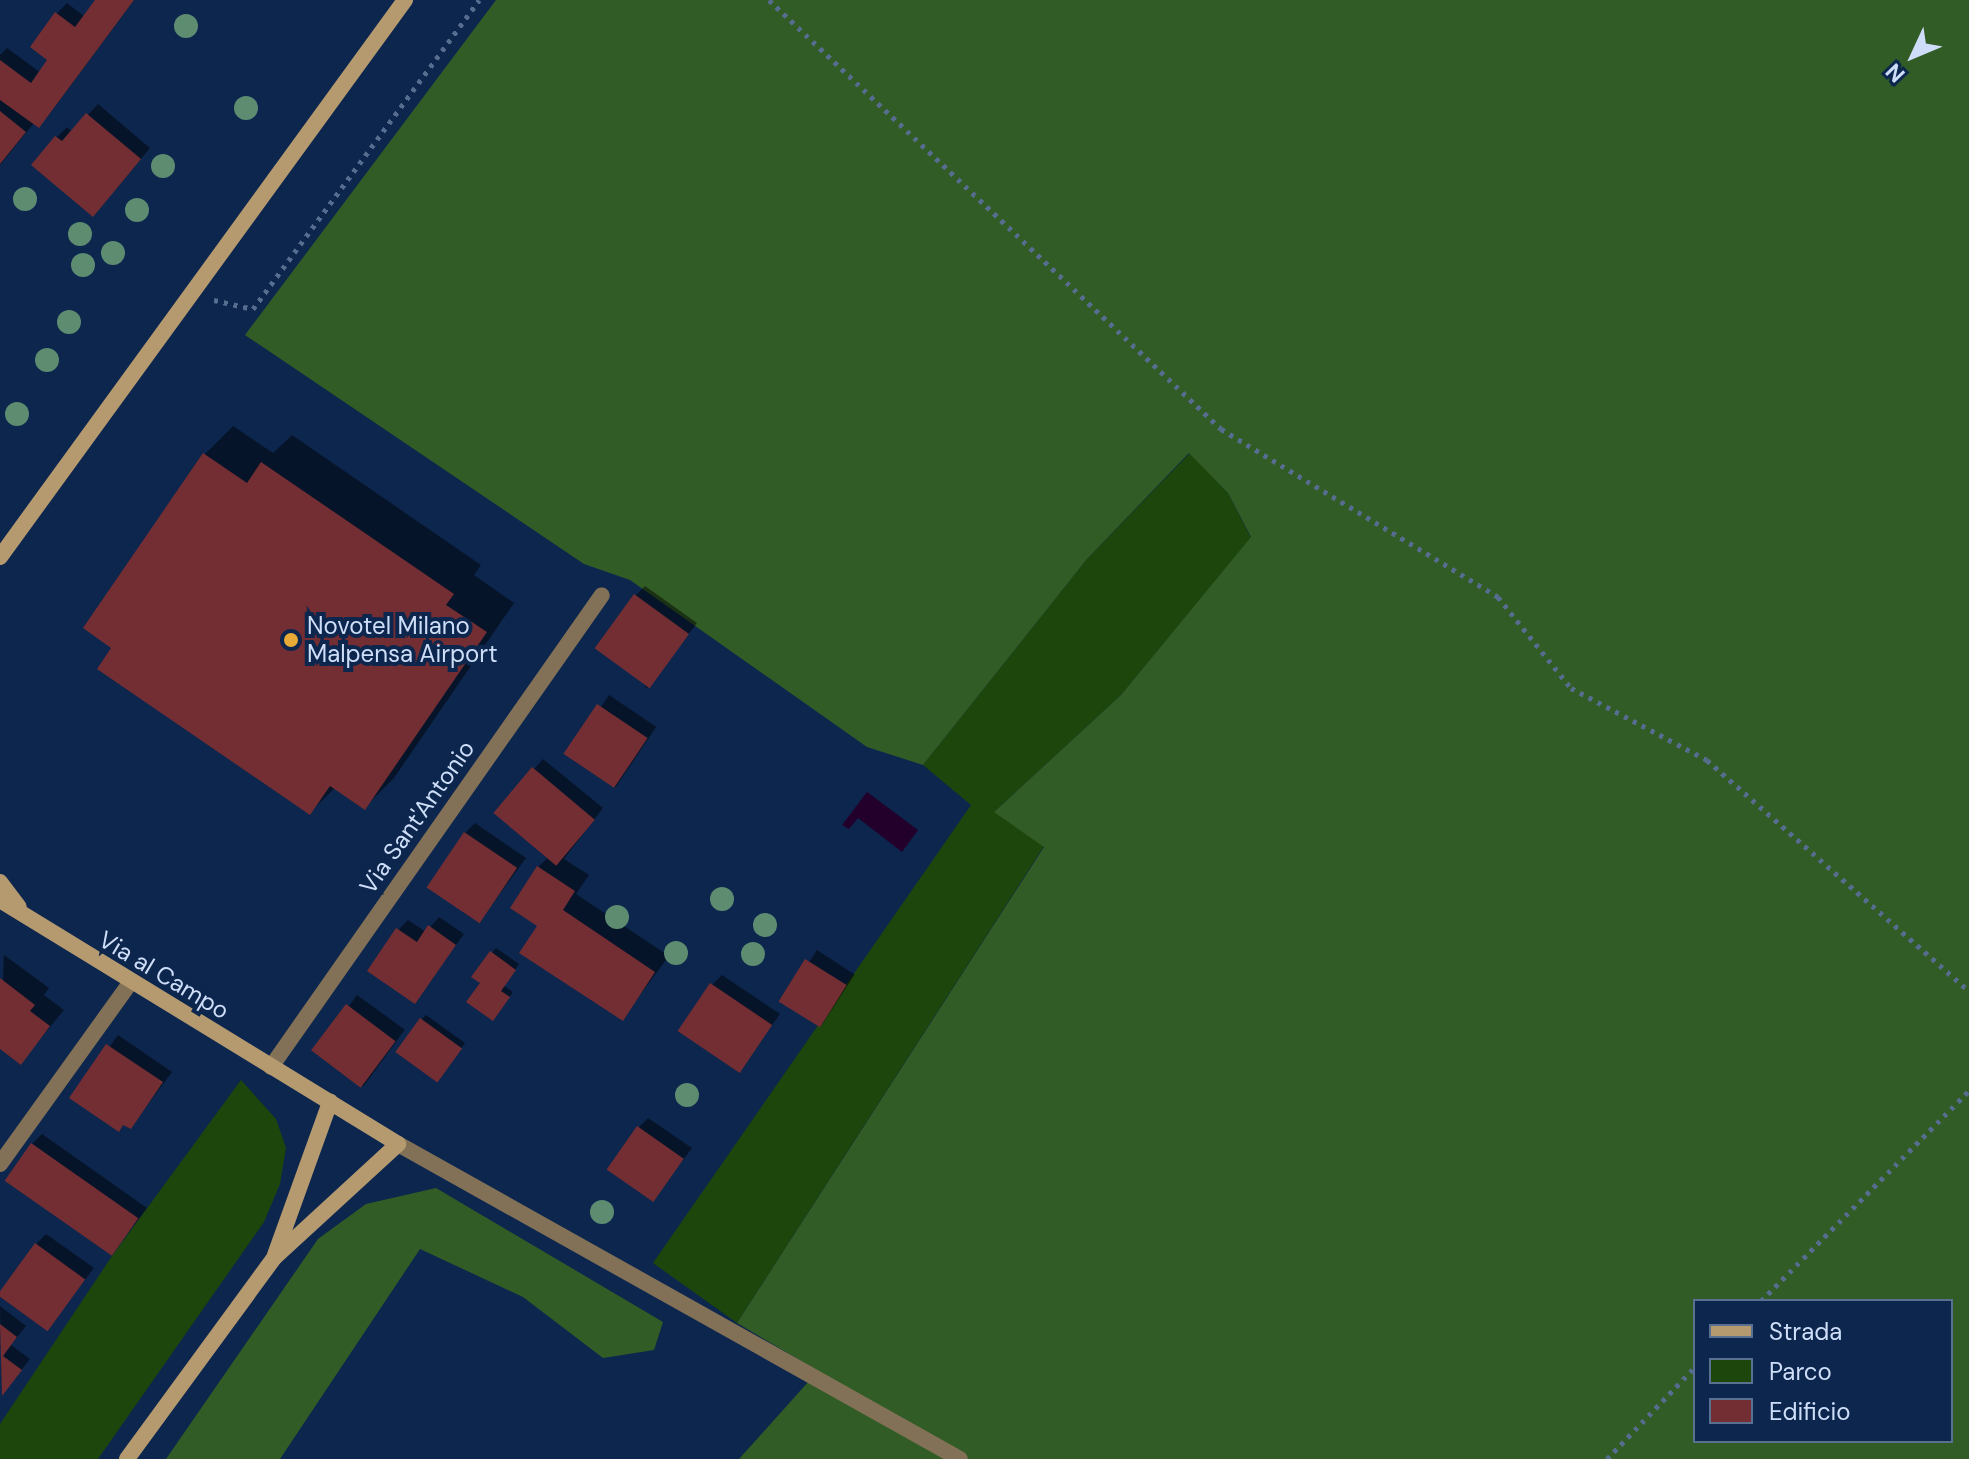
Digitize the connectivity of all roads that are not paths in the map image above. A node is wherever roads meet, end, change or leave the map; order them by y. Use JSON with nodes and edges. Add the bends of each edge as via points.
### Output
{"nodes":[{"id":1,"x":405,"y":0,"type":"edge"},
{"id":2,"x":0,"y":557,"type":"edge"},
{"id":3,"x":602,"y":595,"type":"dead end"},
{"id":4,"x":0,"y":882,"type":"edge"},
{"id":5,"x":0,"y":900,"type":"edge"},
{"id":6,"x":32,"y":924,"type":"junction"},
{"id":7,"x":130,"y":983,"type":"junction"},
{"id":8,"x":271,"y":1067,"type":"junction"},
{"id":9,"x":330,"y":1102,"type":"junction"},
{"id":10,"x":398,"y":1144,"type":"junction"},
{"id":11,"x":0,"y":1164,"type":"edge"},
{"id":12,"x":274,"y":1258,"type":"junction"},
{"id":13,"x":127,"y":1459,"type":"edge"},
{"id":14,"x":960,"y":1459,"type":"edge"}],
"edges":[{"from":1,"to":2,"type":"street"},
{"from":3,"to":8,"type":"street","name":"Via Sant'Antonio"},
{"from":4,"to":6,"type":"street","name":"Via al Campo"},
{"from":5,"to":6,"type":"street","name":"Via al Campo"},
{"from":6,"to":7,"type":"street","name":"Via al Campo"},
{"from":7,"to":8,"type":"street","name":"Via al Campo"},
{"from":7,"to":11,"type":"street"},
{"from":8,"to":9,"type":"street","name":"Via al Campo"},
{"from":9,"to":10,"type":"street","name":"Via al Campo"},
{"from":9,"to":12,"type":"street"},
{"from":10,"to":12,"type":"street"},
{"from":10,"to":14,"type":"street"},
{"from":12,"to":13,"type":"street"}]}
